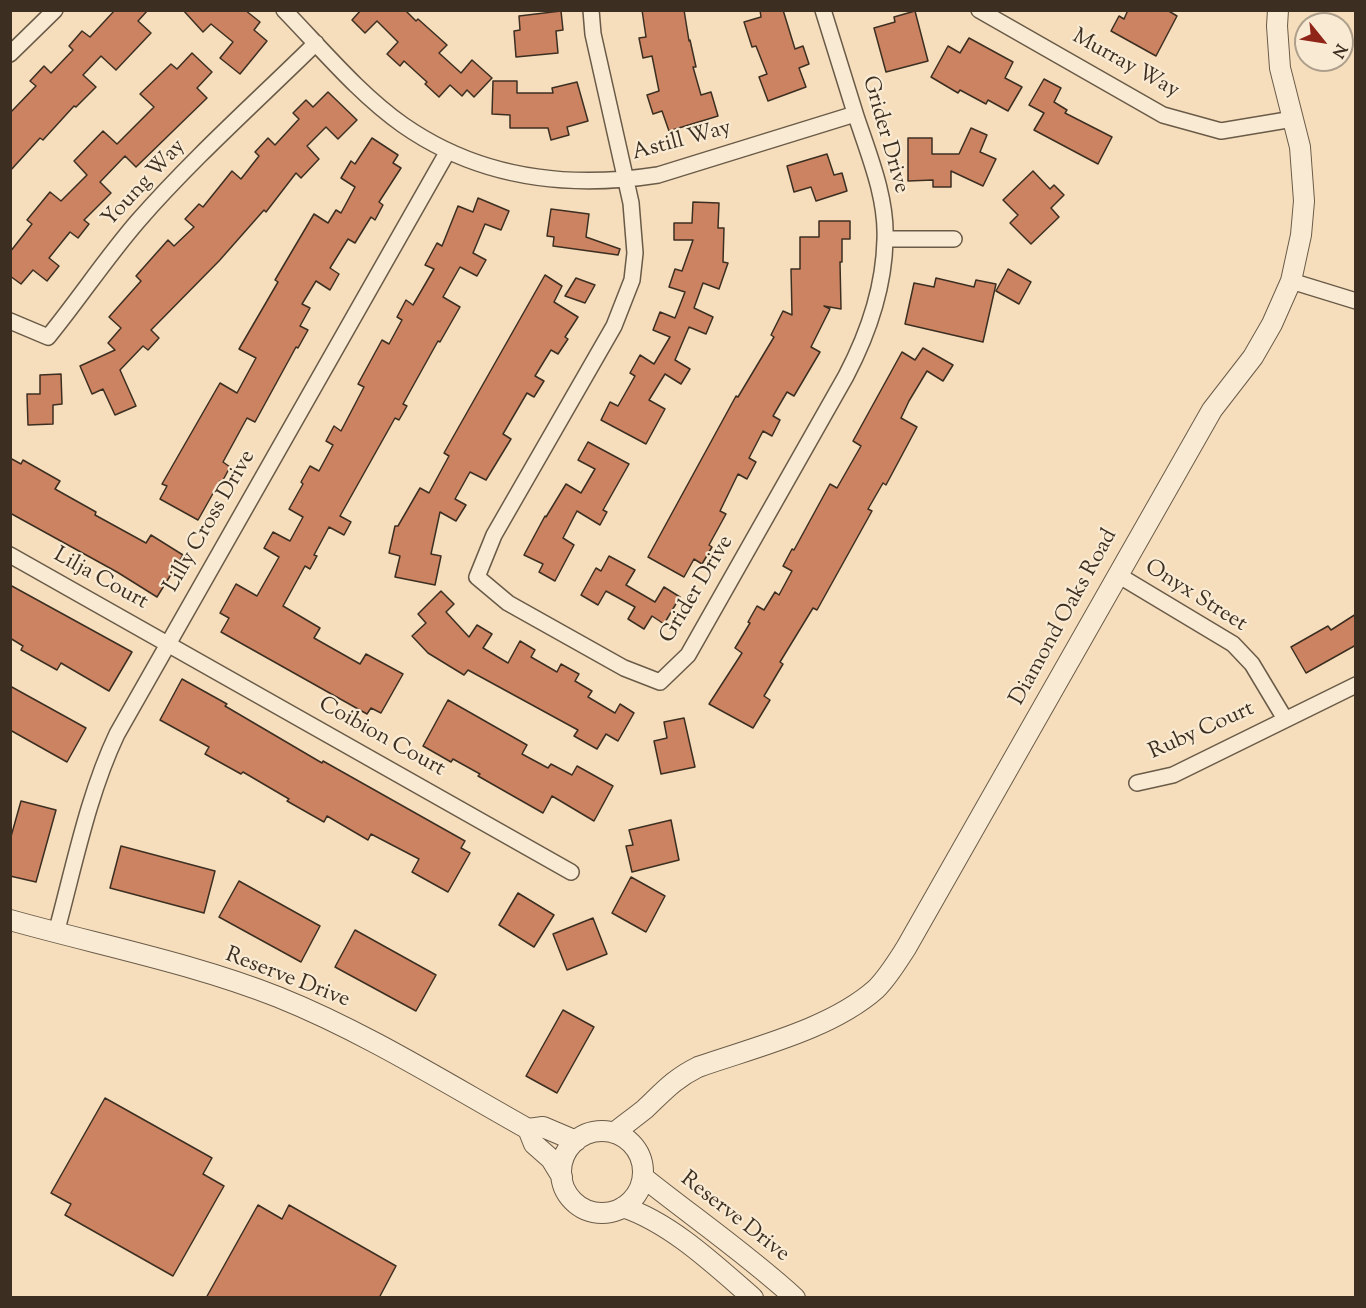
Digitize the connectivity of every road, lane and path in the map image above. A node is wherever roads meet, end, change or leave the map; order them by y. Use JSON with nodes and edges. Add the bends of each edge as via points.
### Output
{"nodes":[{"id":1,"x":56,"y":10,"type":"edge"},
{"id":2,"x":284,"y":10,"type":"edge"},
{"id":3,"x":591,"y":10,"type":"edge"},
{"id":4,"x":823,"y":10,"type":"edge"},
{"id":5,"x":979,"y":10,"type":"edge"},
{"id":6,"x":1015,"y":10,"type":"edge"},
{"id":7,"x":1278,"y":10,"type":"edge"},
{"id":8,"x":1008,"y":25,"type":"junction"},
{"id":9,"x":316,"y":43,"type":"junction"},
{"id":10,"x":10,"y":54,"type":"edge"},
{"id":11,"x":855,"y":114,"type":"junction"},
{"id":12,"x":1293,"y":119,"type":"junction"},
{"id":13,"x":448,"y":151,"type":"junction"},
{"id":14,"x":626,"y":180,"type":"junction"},
{"id":15,"x":885,"y":239,"type":"junction"},
{"id":16,"x":954,"y":239,"type":"dead end"},
{"id":17,"x":1291,"y":280,"type":"junction"},
{"id":18,"x":1356,"y":301,"type":"edge"},
{"id":19,"x":10,"y":321,"type":"edge"},
{"id":20,"x":10,"y":555,"type":"edge"},
{"id":21,"x":1118,"y":575,"type":"junction"},
{"id":22,"x":168,"y":644,"type":"junction"},
{"id":23,"x":1356,"y":685,"type":"edge"},
{"id":24,"x":1285,"y":719,"type":"junction"},
{"id":25,"x":1137,"y":783,"type":"dead end"},
{"id":26,"x":571,"y":872,"type":"dead end"},
{"id":27,"x":10,"y":920,"type":"edge"},
{"id":28,"x":56,"y":933,"type":"junction"},
{"id":29,"x":645,"y":1108,"type":"junction"},
{"id":30,"x":528,"y":1129,"type":"junction"},
{"id":31,"x":614,"y":1133,"type":"junction"},
{"id":32,"x":576,"y":1141,"type":"junction"},
{"id":33,"x":634,"y":1146,"type":"junction"},
{"id":34,"x":562,"y":1177,"type":"junction"},
{"id":35,"x":643,"y":1177,"type":"junction"},
{"id":36,"x":623,"y":1207,"type":"junction"},
{"id":37,"x":753,"y":1298,"type":"edge"},
{"id":38,"x":795,"y":1298,"type":"edge"}],
"edges":[{"from":1,"to":10,"type":"street"},
{"from":2,"to":9,"type":"street","name":"Astill Way"},
{"from":3,"to":14,"type":"street"},
{"from":4,"to":11,"type":"street","name":"Grider Drive"},
{"from":5,"to":8,"type":"street","name":"Murray Way"},
{"from":6,"to":8,"type":"street"},
{"from":7,"to":12,"type":"street","name":"Diamond Oaks Road","via":[[1280,68]]},
{"from":8,"to":12,"type":"street","name":"Murray Way","via":[[1163,115],[1221,130]]},
{"from":9,"to":13,"type":"street","name":"Astill Way","via":[[382,109]]},
{"from":9,"to":19,"type":"street","name":"Young Way","via":[[139,219],[48,337]]},
{"from":11,"to":14,"type":"street","name":"Astill Way","via":[[658,175]]},
{"from":11,"to":15,"type":"street","name":"Grider Drive","via":[[881,199]]},
{"from":12,"to":17,"type":"street","name":"Diamond Oaks Road","via":[[1300,147],[1304,201]]},
{"from":13,"to":14,"type":"street","name":"Astill Way","via":[[475,163],[538,178],[576,182]]},
{"from":13,"to":22,"type":"street","name":"Lilly Cross Drive"},
{"from":14,"to":15,"type":"street","name":"Grider Drive","via":[[635,253],[626,300],[494,535],[477,577],[518,608],[624,668],[660,682],[688,655],[861,347],[881,277]]},
{"from":15,"to":16,"type":"street"},
{"from":17,"to":18,"type":"street"},
{"from":17,"to":21,"type":"street","name":"Diamond Oaks Road","via":[[1258,349],[1212,410]]},
{"from":20,"to":22,"type":"street","name":"Lilja Court"},
{"from":21,"to":24,"type":"street","name":"Onyx Street","via":[[1233,644],[1252,664]]},
{"from":21,"to":29,"type":"street","name":"Diamond Oaks Road","via":[[906,948],[877,988],[831,1019],[682,1075]]},
{"from":22,"to":26,"type":"street","name":"Coibion Court"},
{"from":22,"to":28,"type":"street","name":"Lilly Cross Drive","via":[[104,760]]},
{"from":23,"to":24,"type":"street","name":"Ruby Court"},
{"from":24,"to":25,"type":"street","name":"Ruby Court","via":[[1173,775]]},
{"from":27,"to":28,"type":"street","name":"Reserve Drive"},
{"from":28,"to":30,"type":"street","name":"Reserve Drive","via":[[220,977],[308,1010]]},
{"from":29,"to":31,"type":"street","name":"Diamond Oaks Road"},
{"from":29,"to":33,"type":"street","name":"Diamond Oaks Road"},
{"from":30,"to":32,"type":"street","name":"Reserve Drive","via":[[543,1127]]},
{"from":30,"to":34,"type":"street","name":"Reserve Drive","via":[[534,1144],[551,1159]]},
{"from":31,"to":32,"type":"street","via":[[601,1131]]},
{"from":31,"to":33,"type":"street"},
{"from":32,"to":34,"type":"street","via":[[567,1151]]},
{"from":33,"to":35,"type":"street","via":[[640,1155]]},
{"from":34,"to":36,"type":"street","via":[[569,1196],[584,1209],[597,1213]]},
{"from":35,"to":36,"type":"street","via":[[636,1194]]},
{"from":35,"to":38,"type":"street","name":"Reserve Drive"},
{"from":36,"to":37,"type":"street","via":[[642,1213],[685,1242]]}]}
